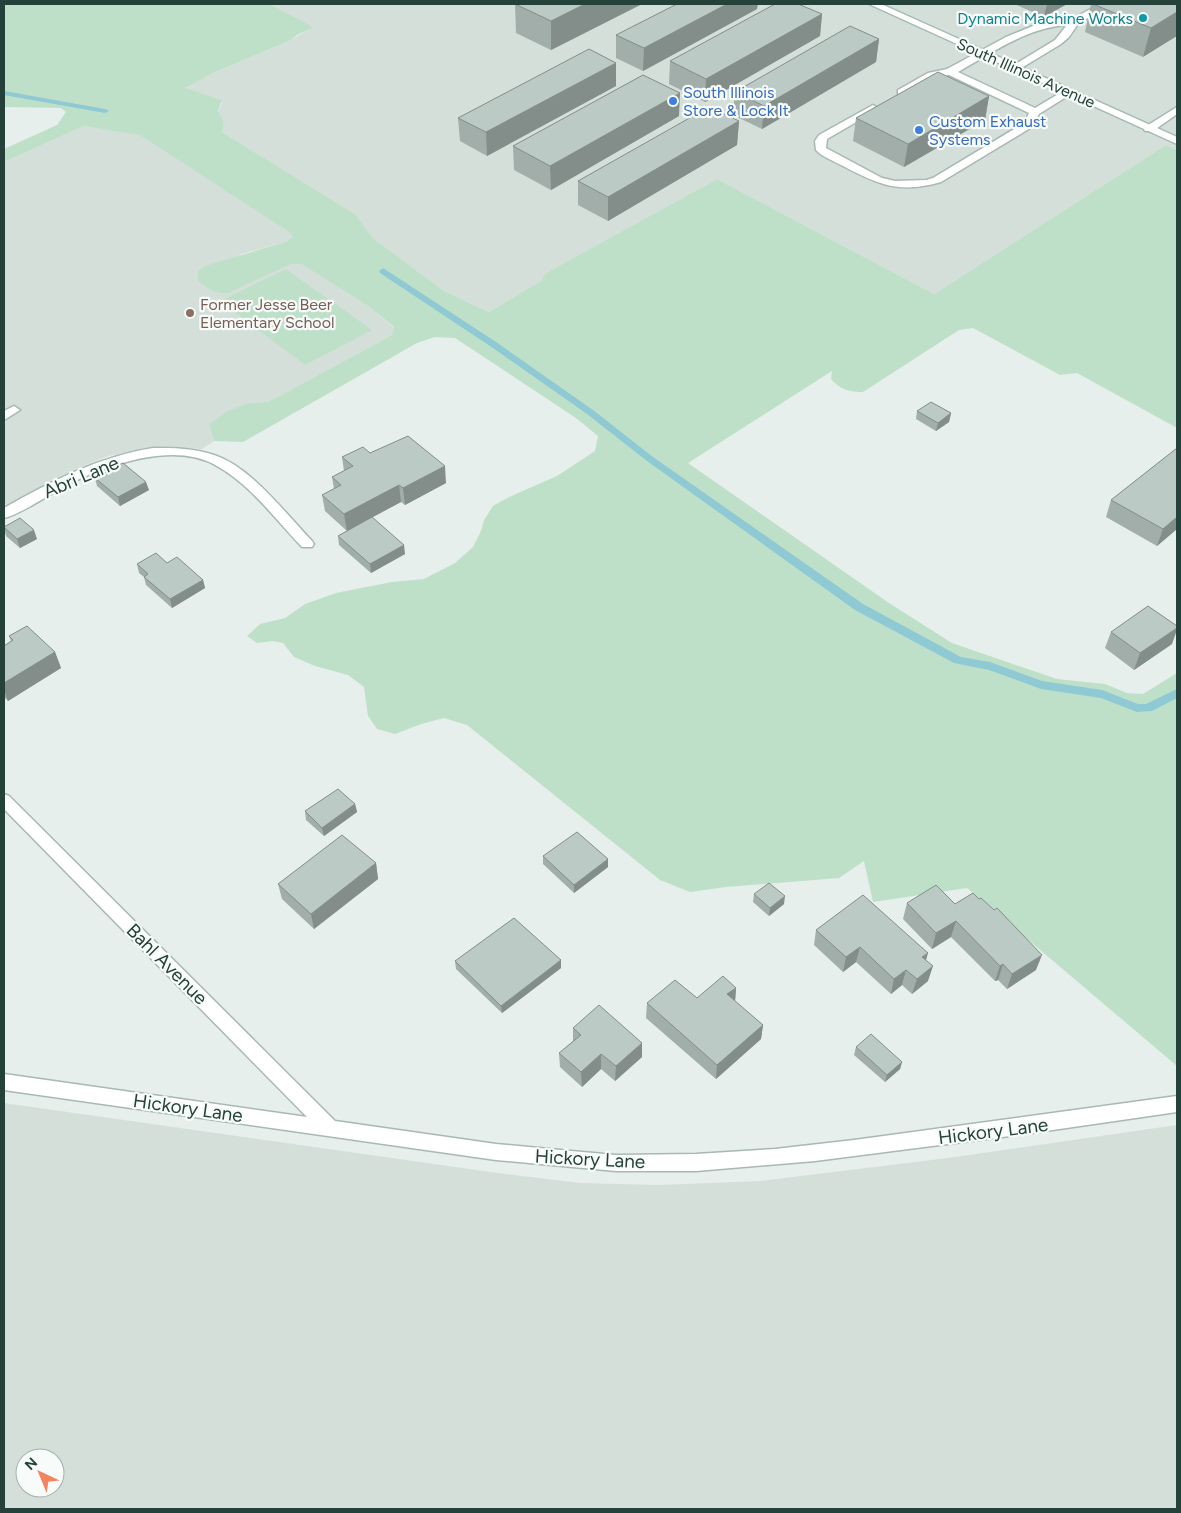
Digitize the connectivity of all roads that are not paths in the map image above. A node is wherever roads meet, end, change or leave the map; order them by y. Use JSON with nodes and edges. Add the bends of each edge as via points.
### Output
{"nodes":[{"id":1,"x":874,"y":4,"type":"edge"},
{"id":2,"x":1106,"y":4,"type":"edge"},
{"id":3,"x":1074,"y":22,"type":"junction"},
{"id":4,"x":983,"y":53,"type":"junction"},
{"id":5,"x":1014,"y":68,"type":"junction"},
{"id":6,"x":950,"y":72,"type":"junction"},
{"id":7,"x":1069,"y":92,"type":"junction"},
{"id":8,"x":1177,"y":110,"type":"edge"},
{"id":9,"x":1035,"y":112,"type":"junction"},
{"id":10,"x":1149,"y":128,"type":"junction"},
{"id":11,"x":1177,"y":141,"type":"edge"},
{"id":12,"x":4,"y":514,"type":"edge"},
{"id":13,"x":307,"y":544,"type":"dead end"},
{"id":14,"x":4,"y":800,"type":"edge"},
{"id":15,"x":4,"y":1082,"type":"edge"},
{"id":16,"x":1177,"y":1104,"type":"edge"},
{"id":17,"x":330,"y":1128,"type":"junction"}],
"edges":[{"from":1,"to":4,"type":"street","name":"South Illinois Avenue"},
{"from":2,"to":3,"type":"street"},
{"from":3,"to":4,"type":"street","via":[[1048,23]]},
{"from":3,"to":5,"type":"street","via":[[1058,42]]},
{"from":4,"to":5,"type":"street","name":"South Illinois Avenue"},
{"from":4,"to":6,"type":"street"},
{"from":5,"to":7,"type":"street","name":"South Illinois Avenue"},
{"from":6,"to":9,"type":"street"},
{"from":6,"to":9,"type":"street","via":[[932,75],[886,101],[823,137],[820,146],[878,180],[916,184],[937,180],[1028,125]]},
{"from":7,"to":9,"type":"street"},
{"from":7,"to":10,"type":"street","name":"South Illinois Avenue"},
{"from":8,"to":10,"type":"street"},
{"from":10,"to":11,"type":"street","name":"South Illinois Avenue"},
{"from":12,"to":13,"type":"street","name":"Abri Lane","via":[[72,476],[121,458],[163,452],[200,454],[228,466]]},
{"from":14,"to":17,"type":"street","name":"Bahl Avenue"},
{"from":15,"to":17,"type":"street","name":"Hickory Lane"},
{"from":16,"to":17,"type":"street","name":"Hickory Lane","via":[[1094,1118],[791,1156],[676,1162],[555,1159]]}]}
